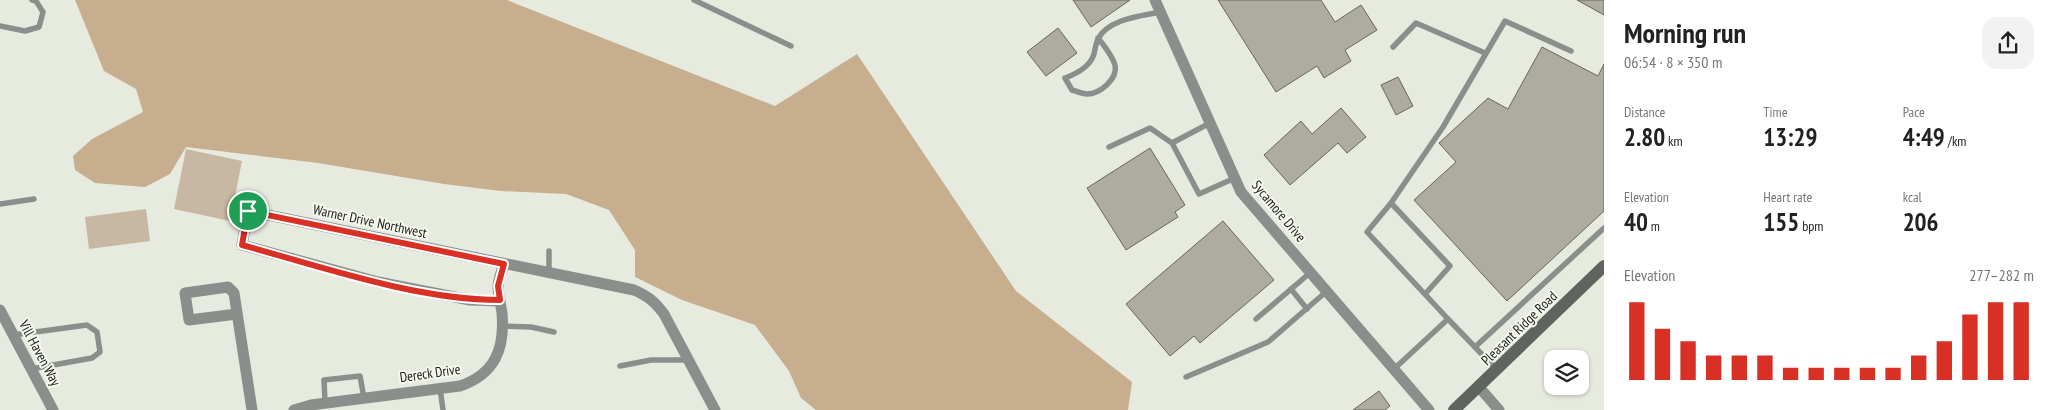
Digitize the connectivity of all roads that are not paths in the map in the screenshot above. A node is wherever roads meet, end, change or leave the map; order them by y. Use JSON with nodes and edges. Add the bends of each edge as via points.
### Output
{"nodes":[{"id":1,"x":32,"y":0,"type":"edge"},
{"id":2,"x":694,"y":0,"type":"edge"},
{"id":3,"x":1155,"y":0,"type":"edge"},
{"id":4,"x":1160,"y":12,"type":"junction"},
{"id":5,"x":0,"y":26,"type":"edge"},
{"id":6,"x":1098,"y":38,"type":"junction"},
{"id":7,"x":791,"y":46,"type":"dead end"},
{"id":8,"x":1393,"y":48,"type":"dead end"},
{"id":9,"x":1570,"y":51,"type":"dead end"},
{"id":10,"x":1485,"y":53,"type":"junction"},
{"id":11,"x":1210,"y":123,"type":"junction"},
{"id":12,"x":1172,"y":143,"type":"junction"},
{"id":13,"x":1109,"y":147,"type":"dead end"},
{"id":14,"x":1235,"y":178,"type":"junction"},
{"id":15,"x":34,"y":199,"type":"dead end"},
{"id":16,"x":1391,"y":203,"type":"junction"},
{"id":17,"x":0,"y":204,"type":"edge"},
{"id":18,"x":1604,"y":228,"type":"edge"},
{"id":19,"x":550,"y":251,"type":"dead end"},
{"id":20,"x":504,"y":264,"type":"junction"},
{"id":21,"x":1604,"y":266,"type":"edge"},
{"id":22,"x":1311,"y":272,"type":"junction"},
{"id":23,"x":549,"y":273,"type":"junction"},
{"id":24,"x":1291,"y":289,"type":"junction"},
{"id":25,"x":1328,"y":291,"type":"junction"},
{"id":26,"x":1426,"y":293,"type":"junction"},
{"id":27,"x":500,"y":300,"type":"junction"},
{"id":28,"x":1307,"y":309,"type":"junction"},
{"id":29,"x":0,"y":310,"type":"edge"},
{"id":30,"x":237,"y":314,"type":"junction"},
{"id":31,"x":1256,"y":319,"type":"dead end"},
{"id":32,"x":1448,"y":319,"type":"junction"},
{"id":33,"x":502,"y":326,"type":"junction"},
{"id":34,"x":554,"y":332,"type":"dead end"},
{"id":35,"x":14,"y":335,"type":"junction"},
{"id":36,"x":1475,"y":347,"type":"junction"},
{"id":37,"x":688,"y":360,"type":"junction"},
{"id":38,"x":620,"y":366,"type":"dead end"},
{"id":39,"x":31,"y":369,"type":"junction"},
{"id":40,"x":1394,"y":369,"type":"junction"},
{"id":41,"x":1496,"y":370,"type":"junction"},
{"id":42,"x":1186,"y":377,"type":"dead end"},
{"id":43,"x":1479,"y":387,"type":"junction"},
{"id":44,"x":440,"y":388,"type":"junction"},
{"id":45,"x":364,"y":398,"type":"junction"},
{"id":46,"x":325,"y":403,"type":"junction"},
{"id":47,"x":53,"y":410,"type":"edge"},
{"id":48,"x":252,"y":410,"type":"edge"},
{"id":49,"x":294,"y":410,"type":"edge"},
{"id":50,"x":442,"y":410,"type":"edge"},
{"id":51,"x":711,"y":410,"type":"edge"},
{"id":52,"x":715,"y":410,"type":"edge"},
{"id":53,"x":1429,"y":410,"type":"edge"},
{"id":54,"x":1454,"y":410,"type":"edge"},
{"id":55,"x":1499,"y":410,"type":"edge"}],
"edges":[{"from":1,"to":5,"type":"lane","via":[[43,12],[39,27],[25,31]]},
{"from":2,"to":7,"type":"lane"},
{"from":3,"to":4,"type":"street","name":"Sycamore Drive"},
{"from":4,"to":6,"type":"lane","via":[[1113,24]]},
{"from":4,"to":11,"type":"street","name":"Sycamore Drive"},
{"from":6,"to":6,"type":"lane","via":[[1093,57],[1079,72],[1065,78],[1072,90],[1087,94],[1100,91],[1112,79],[1116,68],[1110,53]]},
{"from":8,"to":10,"type":"lane","via":[[1416,23]]},
{"from":9,"to":10,"type":"lane","via":[[1505,21]]},
{"from":10,"to":16,"type":"lane","via":[[1443,127]]},
{"from":11,"to":12,"type":"lane"},
{"from":11,"to":14,"type":"street","name":"Sycamore Drive"},
{"from":12,"to":13,"type":"lane","via":[[1150,128]]},
{"from":12,"to":14,"type":"lane","via":[[1199,194]]},
{"from":14,"to":22,"type":"street","name":"Sycamore Drive","via":[[1242,192]]},
{"from":15,"to":17,"type":"lane"},
{"from":16,"to":26,"type":"lane","via":[[1368,232]]},
{"from":16,"to":26,"type":"lane","via":[[1450,266]]},
{"from":18,"to":36,"type":"lane"},
{"from":19,"to":23,"type":"lane"},
{"from":20,"to":23,"type":"street","name":"Warner Drive Northwest"},
{"from":20,"to":27,"type":"street","name":"Dereck Drive","via":[[498,286]]},
{"from":20,"to":27,"type":"street","name":"Warner Drive Northwest","via":[[248,211],[242,245],[378,282],[470,300]]},
{"from":21,"to":41,"type":"main road","name":"Pleasant Ridge Road"},
{"from":22,"to":24,"type":"lane"},
{"from":22,"to":25,"type":"street","name":"Sycamore Drive"},
{"from":23,"to":37,"type":"street","name":"Warner Drive Northwest","via":[[634,290],[649,297],[664,314]]},
{"from":24,"to":28,"type":"lane"},
{"from":24,"to":31,"type":"lane"},
{"from":25,"to":28,"type":"lane"},
{"from":25,"to":40,"type":"street","name":"Sycamore Drive"},
{"from":26,"to":32,"type":"lane"},
{"from":27,"to":33,"type":"street","name":"Dereck Drive"},
{"from":28,"to":42,"type":"lane","via":[[1268,342]]},
{"from":29,"to":35,"type":"street","name":"Vill Haven Way"},
{"from":30,"to":30,"type":"street","via":[[234,293],[228,287],[185,293],[189,320]]},
{"from":30,"to":48,"type":"street"},
{"from":32,"to":36,"type":"lane"},
{"from":32,"to":40,"type":"lane"},
{"from":33,"to":34,"type":"lane"},
{"from":33,"to":44,"type":"street","name":"Dereck Drive","via":[[500,352],[476,380]]},
{"from":35,"to":39,"type":"street","name":"Vill Haven Way"},
{"from":35,"to":39,"type":"lane","via":[[87,325],[97,332],[100,352],[92,358]]},
{"from":36,"to":41,"type":"lane"},
{"from":37,"to":38,"type":"lane","via":[[651,360]]},
{"from":37,"to":52,"type":"street","name":"Warner Drive Northwest"},
{"from":39,"to":47,"type":"street","name":"Vill Haven Way"},
{"from":40,"to":53,"type":"street","name":"Sycamore Drive"},
{"from":41,"to":43,"type":"main road","name":"Pleasant Ridge Road"},
{"from":43,"to":54,"type":"main road","name":"Pleasant Ridge Road"},
{"from":43,"to":55,"type":"street"},
{"from":44,"to":45,"type":"street","name":"Dereck Drive"},
{"from":44,"to":50,"type":"lane"},
{"from":45,"to":46,"type":"street","name":"Dereck Drive"},
{"from":45,"to":46,"type":"lane","via":[[360,376],[324,380]]},
{"from":46,"to":49,"type":"street","name":"Dereck Drive"},
{"from":51,"to":52,"type":"lane"}]}
